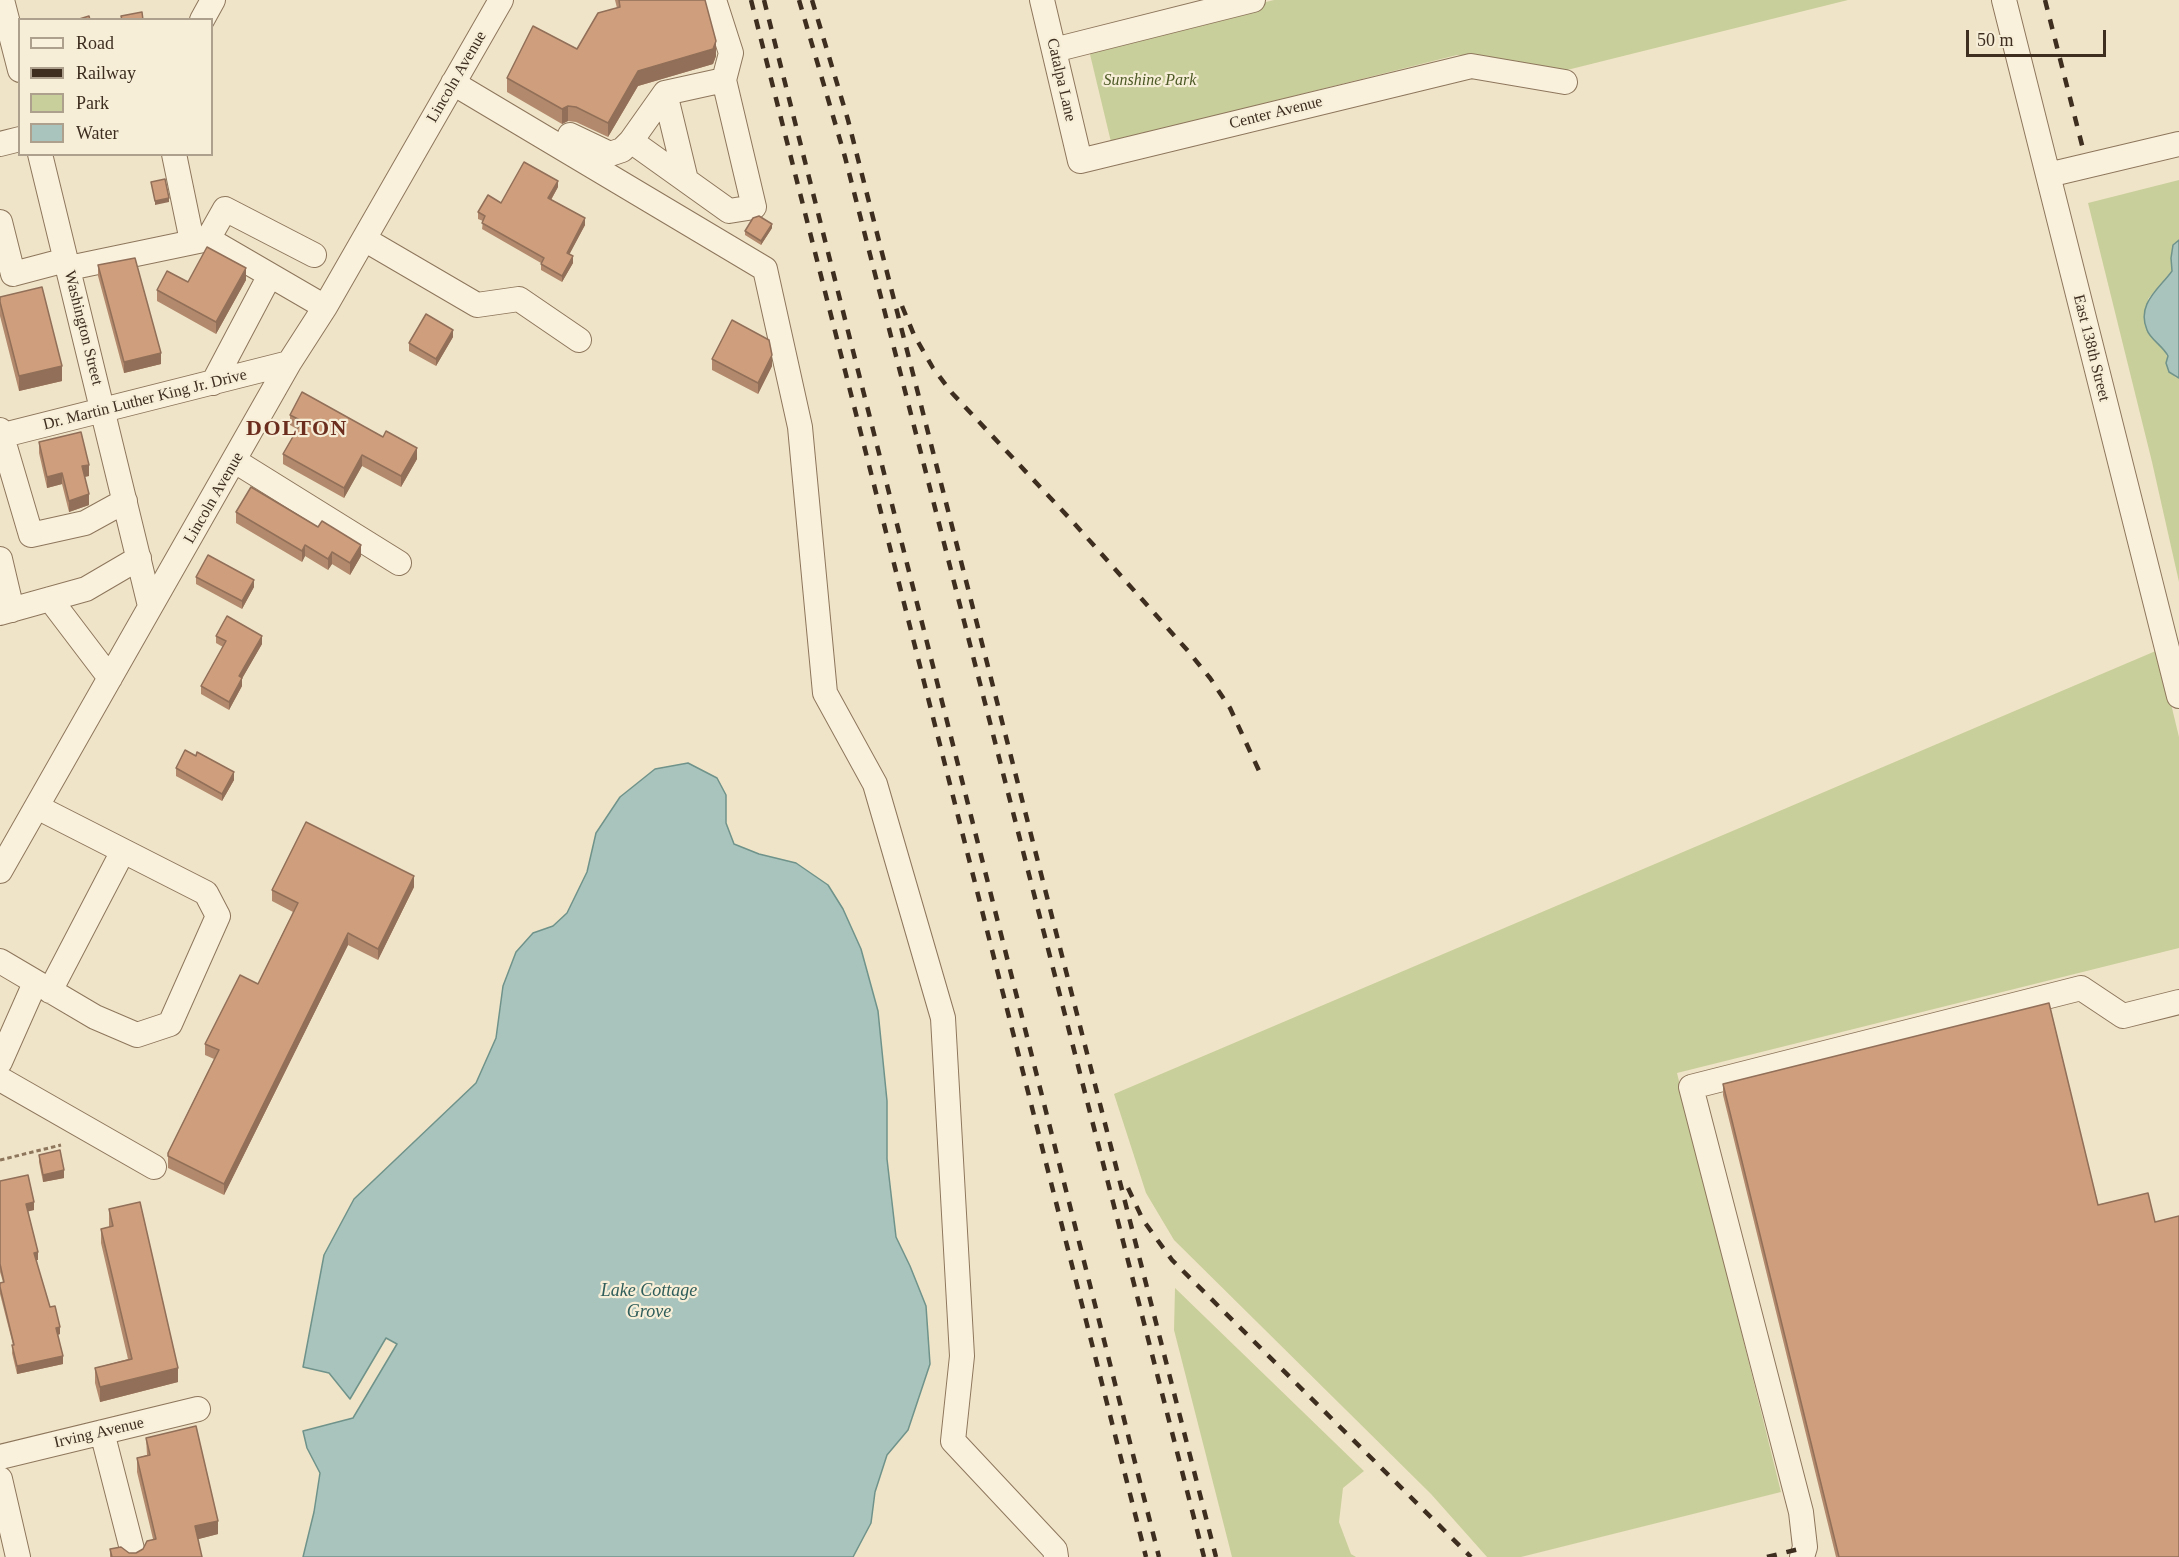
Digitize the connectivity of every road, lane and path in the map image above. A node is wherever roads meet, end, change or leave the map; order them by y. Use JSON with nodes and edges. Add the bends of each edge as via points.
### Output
{"nodes":[{"id":1,"x":2,"y":0,"type":"edge"},
{"id":2,"x":213,"y":0,"type":"edge"},
{"id":3,"x":501,"y":0,"type":"edge"},
{"id":4,"x":714,"y":0,"type":"edge"},
{"id":5,"x":1042,"y":0,"type":"edge"},
{"id":6,"x":1253,"y":0,"type":"edge"},
{"id":7,"x":2004,"y":0,"type":"edge"},
{"id":8,"x":203,"y":18,"type":"edge"},
{"id":9,"x":1054,"y":50,"type":"junction"},
{"id":10,"x":18,"y":62,"type":"edge"},
{"id":11,"x":457,"y":77,"type":"junction"},
{"id":12,"x":724,"y":80,"type":"junction"},
{"id":13,"x":1565,"y":82,"type":"dead end"},
{"id":14,"x":665,"y":93,"type":"junction"},
{"id":15,"x":18,"y":140,"type":"edge"},
{"id":16,"x":631,"y":141,"type":"junction"},
{"id":17,"x":0,"y":144,"type":"edge"},
{"id":18,"x":2179,"y":144,"type":"edge"},
{"id":19,"x":40,"y":156,"type":"edge"},
{"id":20,"x":175,"y":156,"type":"edge"},
{"id":21,"x":1080,"y":160,"type":"joint"},
{"id":22,"x":2048,"y":175,"type":"junction"},
{"id":23,"x":686,"y":180,"type":"junction"},
{"id":24,"x":0,"y":222,"type":"edge"},
{"id":25,"x":364,"y":239,"type":"junction"},
{"id":26,"x":200,"y":240,"type":"junction"},
{"id":27,"x":314,"y":255,"type":"dead end"},
{"id":28,"x":67,"y":264,"type":"junction"},
{"id":29,"x":6,"y":275,"type":"edge"},
{"id":30,"x":270,"y":275,"type":"junction"},
{"id":31,"x":325,"y":307,"type":"junction"},
{"id":32,"x":579,"y":340,"type":"dead end"},
{"id":33,"x":289,"y":363,"type":"junction"},
{"id":34,"x":213,"y":382,"type":"junction"},
{"id":35,"x":104,"y":410,"type":"junction"},
{"id":36,"x":0,"y":434,"type":"edge"},
{"id":37,"x":235,"y":461,"type":"junction"},
{"id":38,"x":125,"y":501,"type":"junction"},
{"id":39,"x":139,"y":558,"type":"junction"},
{"id":40,"x":0,"y":559,"type":"edge"},
{"id":41,"x":399,"y":563,"type":"dead end"},
{"id":42,"x":50,"y":599,"type":"junction"},
{"id":43,"x":150,"y":606,"type":"junction"},
{"id":44,"x":6,"y":612,"type":"edge"},
{"id":45,"x":110,"y":678,"type":"junction"},
{"id":46,"x":2179,"y":696,"type":"edge"},
{"id":47,"x":37,"y":807,"type":"junction"},
{"id":48,"x":9,"y":844,"type":"edge"},
{"id":49,"x":123,"y":851,"type":"junction"},
{"id":50,"x":0,"y":871,"type":"edge"},
{"id":51,"x":0,"y":961,"type":"edge"},
{"id":52,"x":43,"y":987,"type":"junction"},
{"id":53,"x":2179,"y":1002,"type":"edge"},
{"id":54,"x":0,"y":1062,"type":"edge"},
{"id":55,"x":0,"y":1079,"type":"edge"},
{"id":56,"x":61,"y":1145,"type":"dead end"},
{"id":57,"x":0,"y":1160,"type":"edge"},
{"id":58,"x":154,"y":1167,"type":"dead end"},
{"id":59,"x":198,"y":1409,"type":"dead end"},
{"id":60,"x":102,"y":1432,"type":"junction"},
{"id":61,"x":0,"y":1456,"type":"edge"},
{"id":62,"x":0,"y":1479,"type":"edge"},
{"id":63,"x":5,"y":1523,"type":"edge"},
{"id":64,"x":133,"y":1553,"type":"edge"},
{"id":65,"x":18,"y":1557,"type":"edge"},
{"id":66,"x":1056,"y":1557,"type":"edge"},
{"id":67,"x":1802,"y":1557,"type":"edge"}],
"edges":[{"from":1,"to":10,"type":"street"},
{"from":2,"to":8,"type":"street"},
{"from":3,"to":11,"type":"street","name":"Lincoln Avenue"},
{"from":4,"to":12,"type":"street","via":[[731,53]]},
{"from":5,"to":9,"type":"street","name":"Catalpa Lane"},
{"from":6,"to":9,"type":"street"},
{"from":7,"to":22,"type":"street","name":"East 138th Street"},
{"from":9,"to":21,"type":"street","name":"Catalpa Lane"},
{"from":11,"to":16,"type":"street","via":[[610,154]]},
{"from":11,"to":25,"type":"street","name":"Lincoln Avenue"},
{"from":11,"to":66,"type":"street","via":[[765,269],[800,427],[825,693],[874,784],[943,1018],[962,1356],[953,1441],[1055,1550]]},
{"from":12,"to":14,"type":"street"},
{"from":12,"to":23,"type":"street","via":[[754,207],[729,211]]},
{"from":13,"to":21,"type":"street","name":"Center Avenue","via":[[1471,66]]},
{"from":14,"to":16,"type":"street"},
{"from":14,"to":23,"type":"street"},
{"from":15,"to":17,"type":"street"},
{"from":16,"to":23,"type":"street"},
{"from":18,"to":22,"type":"street"},
{"from":19,"to":28,"type":"street","name":"Washington Street"},
{"from":20,"to":26,"type":"street"},
{"from":22,"to":46,"type":"street","name":"East 138th Street"},
{"from":24,"to":29,"type":"street"},
{"from":25,"to":31,"type":"street","name":"Lincoln Avenue"},
{"from":25,"to":32,"type":"street","via":[[477,305],[519,298]]},
{"from":26,"to":27,"type":"street","via":[[225,209]]},
{"from":26,"to":28,"type":"street"},
{"from":26,"to":30,"type":"street"},
{"from":28,"to":29,"type":"street"},
{"from":28,"to":35,"type":"street","name":"Washington Street"},
{"from":30,"to":31,"type":"street"},
{"from":30,"to":34,"type":"street"},
{"from":31,"to":33,"type":"street","name":"Lincoln Avenue"},
{"from":33,"to":34,"type":"street","name":"Dr. Martin Luther King Jr. Drive"},
{"from":33,"to":37,"type":"street","name":"Lincoln Avenue"},
{"from":34,"to":35,"type":"street","name":"Dr. Martin Luther King Jr. Drive"},
{"from":35,"to":36,"type":"street","name":"Dr. Martin Luther King Jr. Drive"},
{"from":35,"to":38,"type":"street","name":"Washington Street"},
{"from":36,"to":38,"type":"street","via":[[31,535],[85,523]]},
{"from":37,"to":41,"type":"street"},
{"from":37,"to":43,"type":"street","name":"Lincoln Avenue"},
{"from":38,"to":39,"type":"street","name":"Washington Street"},
{"from":39,"to":42,"type":"street","via":[[86,589]]},
{"from":39,"to":43,"type":"street","name":"Washington Street"},
{"from":40,"to":44,"type":"street"},
{"from":42,"to":44,"type":"street"},
{"from":42,"to":45,"type":"street"},
{"from":43,"to":45,"type":"street","name":"Lincoln Avenue"},
{"from":45,"to":47,"type":"street","name":"Lincoln Avenue"},
{"from":47,"to":48,"type":"street","name":"Lincoln Avenue"},
{"from":47,"to":49,"type":"street"},
{"from":48,"to":50,"type":"street","name":"Lincoln Avenue"},
{"from":49,"to":52,"type":"street"},
{"from":49,"to":52,"type":"street","via":[[206,893],[218,916],[170,1023],[137,1035],[95,1017]]},
{"from":51,"to":52,"type":"street"},
{"from":52,"to":54,"type":"street"},
{"from":53,"to":67,"type":"street","via":[[2122,1016],[2081,988],[1691,1088],[1801,1512],[1805,1547]]},
{"from":55,"to":58,"type":"street"},
{"from":56,"to":57,"type":"path"},
{"from":59,"to":60,"type":"street","name":"Irving Avenue"},
{"from":60,"to":61,"type":"street","name":"Irving Avenue"},
{"from":60,"to":64,"type":"street"},
{"from":62,"to":63,"type":"street"},
{"from":63,"to":65,"type":"street"}]}
